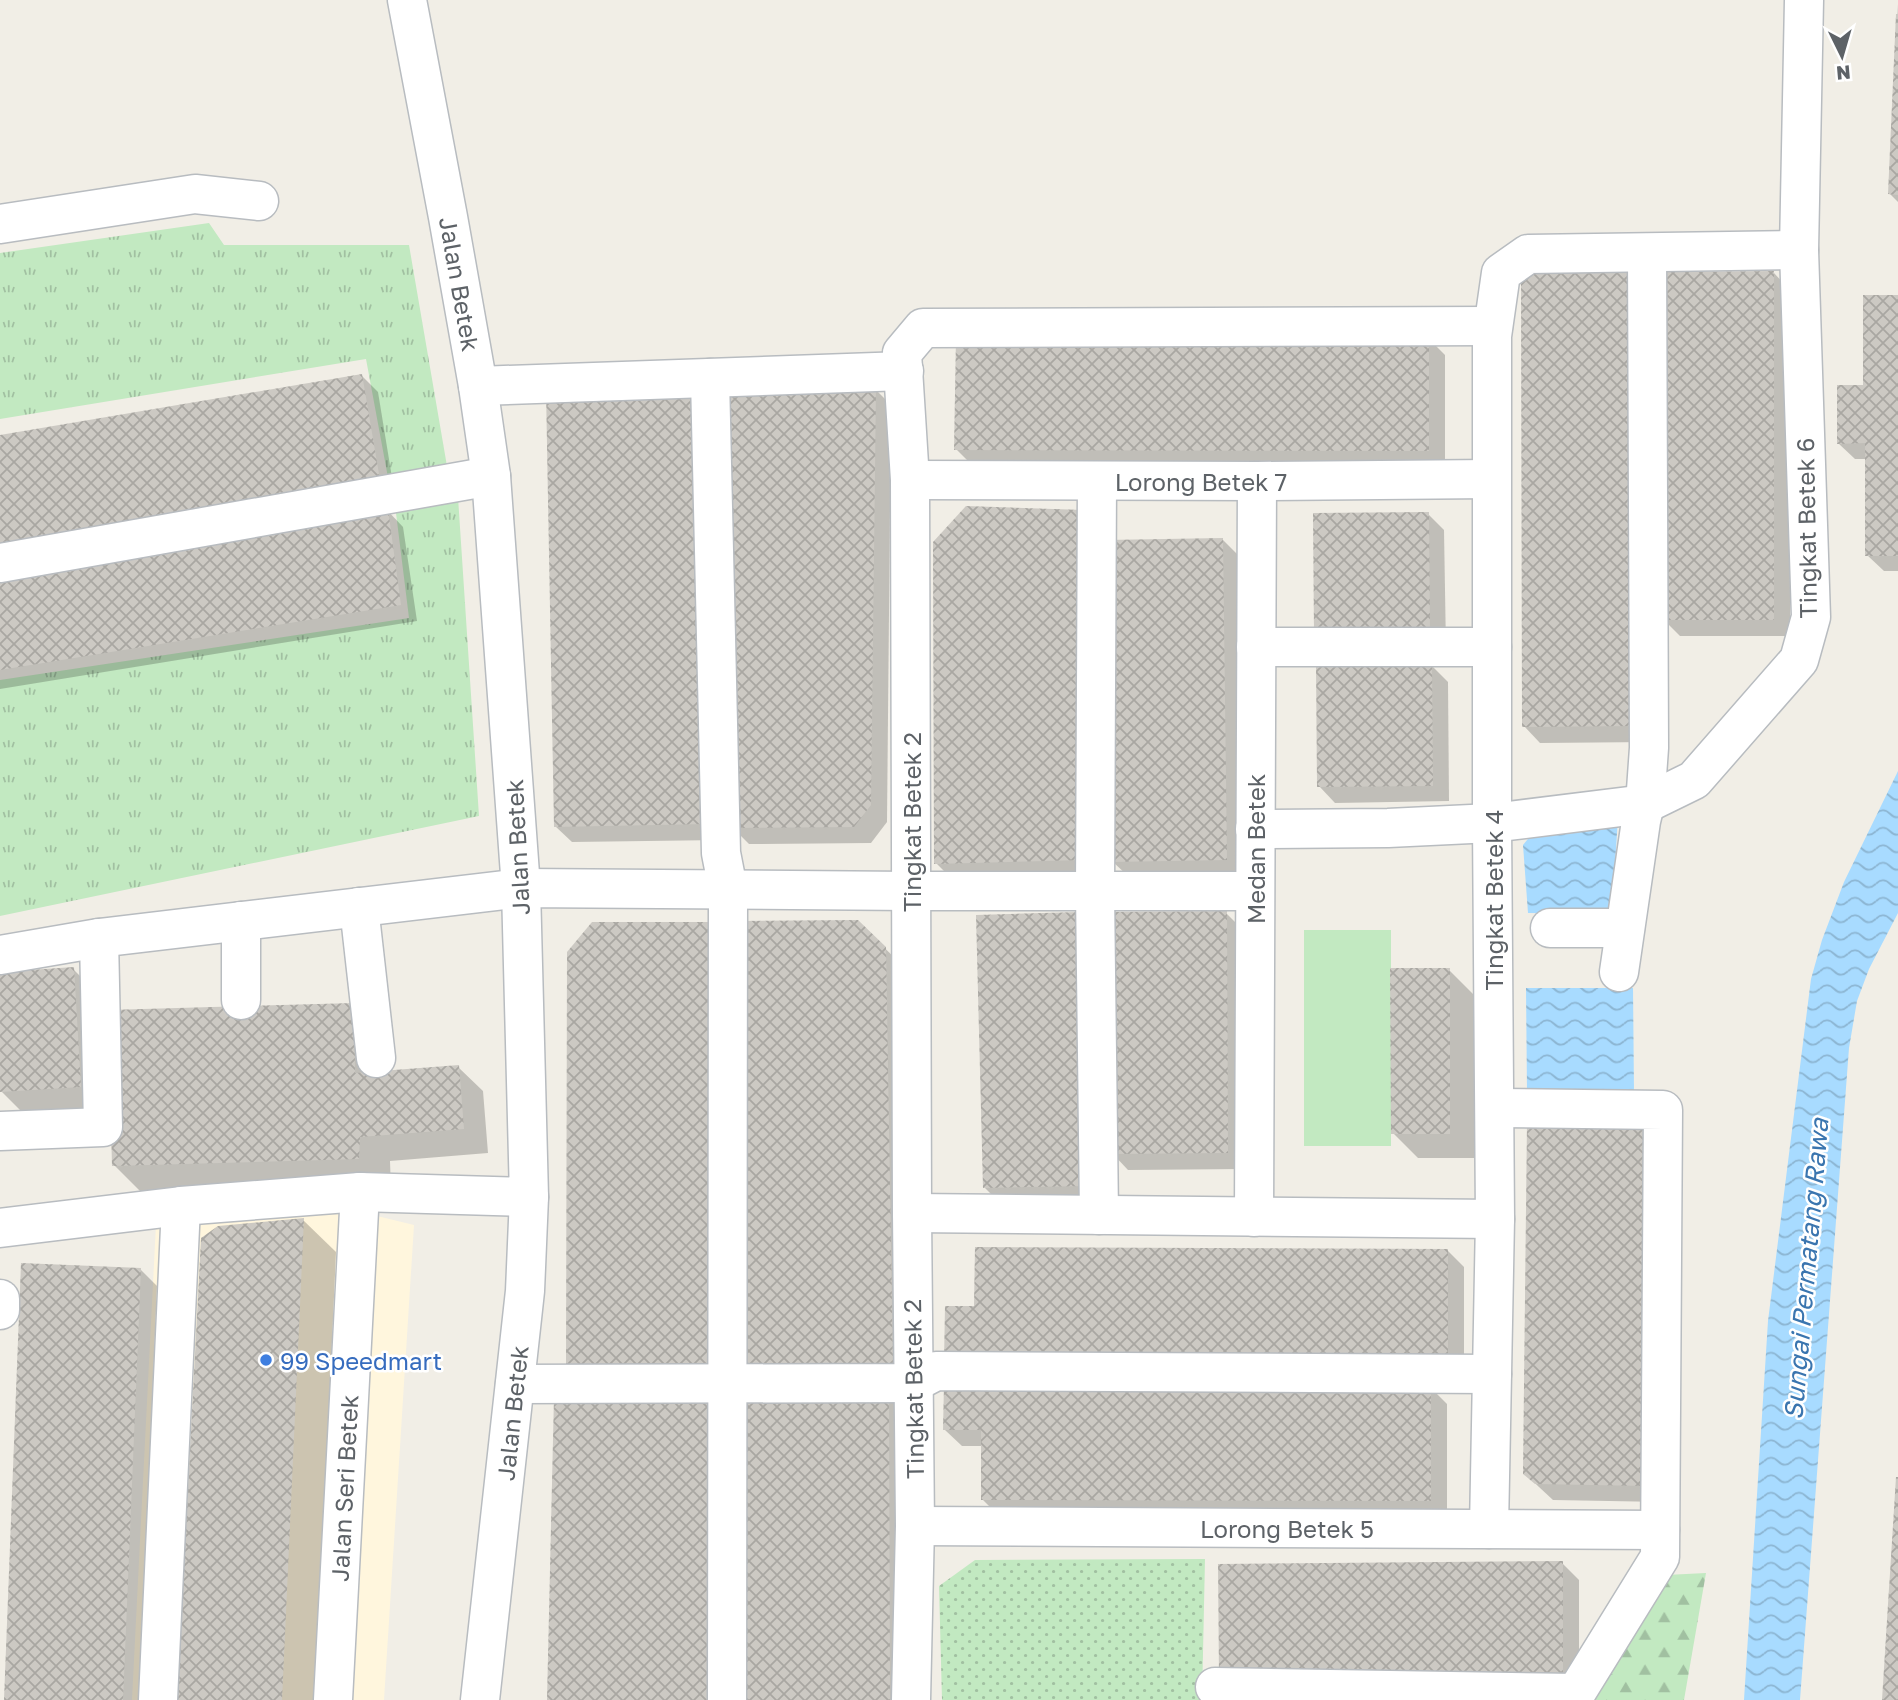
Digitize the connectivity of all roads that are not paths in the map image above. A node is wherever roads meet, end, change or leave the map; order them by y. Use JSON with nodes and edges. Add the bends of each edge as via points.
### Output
{"nodes":[{"id":1,"x":407,"y":0,"type":"edge"},
{"id":2,"x":1804,"y":0,"type":"edge"},
{"id":3,"x":259,"y":201,"type":"dead end"},
{"id":4,"x":0,"y":224,"type":"edge"},
{"id":5,"x":1799,"y":250,"type":"junction"},
{"id":6,"x":1647,"y":253,"type":"junction"},
{"id":7,"x":1493,"y":326,"type":"junction"},
{"id":8,"x":904,"y":371,"type":"junction"},
{"id":9,"x":710,"y":378,"type":"junction"},
{"id":10,"x":478,"y":386,"type":"junction"},
{"id":11,"x":491,"y":476,"type":"junction"},
{"id":12,"x":910,"y":480,"type":"junction"},
{"id":13,"x":1492,"y":480,"type":"junction"},
{"id":14,"x":1097,"y":481,"type":"junction"},
{"id":15,"x":1257,"y":481,"type":"junction"},
{"id":16,"x":0,"y":563,"type":"edge"},
{"id":17,"x":1256,"y":647,"type":"junction"},
{"id":18,"x":1492,"y":647,"type":"junction"},
{"id":19,"x":1646,"y":804,"type":"junction"},
{"id":20,"x":1492,"y":823,"type":"junction"},
{"id":21,"x":1255,"y":829,"type":"junction"},
{"id":22,"x":521,"y":888,"type":"junction"},
{"id":23,"x":728,"y":890,"type":"junction"},
{"id":24,"x":911,"y":891,"type":"junction"},
{"id":25,"x":1095,"y":891,"type":"junction"},
{"id":26,"x":1254,"y":891,"type":"junction"},
{"id":27,"x":359,"y":907,"type":"junction"},
{"id":28,"x":240,"y":921,"type":"junction"},
{"id":29,"x":1550,"y":928,"type":"dead end"},
{"id":30,"x":1625,"y":928,"type":"junction"},
{"id":31,"x":99,"y":938,"type":"junction"},
{"id":32,"x":0,"y":955,"type":"edge"},
{"id":33,"x":1619,"y":972,"type":"dead end"},
{"id":34,"x":240,"y":1000,"type":"dead end"},
{"id":35,"x":376,"y":1058,"type":"dead end"},
{"id":36,"x":1495,"y":1108,"type":"junction"},
{"id":37,"x":0,"y":1131,"type":"edge"},
{"id":38,"x":360,"y":1192,"type":"junction"},
{"id":39,"x":529,"y":1197,"type":"junction"},
{"id":40,"x":181,"y":1206,"type":"junction"},
{"id":41,"x":912,"y":1213,"type":"junction"},
{"id":42,"x":1099,"y":1215,"type":"junction"},
{"id":43,"x":1254,"y":1217,"type":"junction"},
{"id":44,"x":1495,"y":1219,"type":"junction"},
{"id":45,"x":0,"y":1228,"type":"edge"},
{"id":46,"x":0,"y":1299,"type":"edge"},
{"id":47,"x":0,"y":1310,"type":"edge"},
{"id":48,"x":1492,"y":1374,"type":"junction"},
{"id":49,"x":913,"y":1383,"type":"junction"},
{"id":50,"x":515,"y":1384,"type":"junction"},
{"id":51,"x":726,"y":1385,"type":"junction"},
{"id":52,"x":915,"y":1526,"type":"junction"},
{"id":53,"x":1489,"y":1529,"type":"junction"},
{"id":54,"x":1660,"y":1530,"type":"junction"},
{"id":55,"x":1215,"y":1687,"type":"dead end"},
{"id":56,"x":158,"y":1700,"type":"edge"},
{"id":57,"x":333,"y":1700,"type":"edge"},
{"id":58,"x":480,"y":1700,"type":"edge"},
{"id":59,"x":727,"y":1700,"type":"edge"},
{"id":60,"x":911,"y":1700,"type":"edge"}],
"edges":[{"from":1,"to":10,"type":"street","name":"Jalan Betek"},
{"from":2,"to":5,"type":"street","name":"Tingkat Betek 6"},
{"from":3,"to":4,"type":"street","via":[[195,194]]},
{"from":5,"to":6,"type":"street"},
{"from":5,"to":19,"type":"street","name":"Tingkat Betek 6","via":[[1811,617],[1802,650],[1799,660],[1694,780]]},
{"from":6,"to":7,"type":"street","name":"Tingkat Betek 4","via":[[1528,254],[1501,273]]},
{"from":6,"to":19,"type":"street"},
{"from":7,"to":8,"type":"street","name":"Tingkat Betek 2","via":[[923,328],[902,353]]},
{"from":7,"to":13,"type":"street","name":"Tingkat Betek 4"},
{"from":8,"to":9,"type":"street"},
{"from":8,"to":12,"type":"street","name":"Tingkat Betek 2"},
{"from":9,"to":10,"type":"street"},
{"from":9,"to":23,"type":"street","via":[[721,853]]},
{"from":10,"to":11,"type":"street","name":"Jalan Betek"},
{"from":11,"to":16,"type":"street"},
{"from":11,"to":22,"type":"street","name":"Jalan Betek"},
{"from":12,"to":14,"type":"street","name":"Lorong Betek 7"},
{"from":12,"to":24,"type":"street","name":"Tingkat Betek 2"},
{"from":13,"to":15,"type":"street","name":"Lorong Betek 7"},
{"from":13,"to":18,"type":"street","name":"Tingkat Betek 4"},
{"from":14,"to":15,"type":"street","name":"Lorong Betek 7"},
{"from":14,"to":25,"type":"street"},
{"from":15,"to":17,"type":"street","name":"Medan Betek"},
{"from":17,"to":18,"type":"street"},
{"from":17,"to":21,"type":"street","name":"Medan Betek"},
{"from":18,"to":20,"type":"street","name":"Tingkat Betek 4"},
{"from":19,"to":20,"type":"street","name":"Tingkat Betek 6"},
{"from":19,"to":30,"type":"street"},
{"from":20,"to":21,"type":"street","name":"Tingkat Betek 6"},
{"from":20,"to":36,"type":"street","name":"Tingkat Betek 4"},
{"from":21,"to":26,"type":"street","name":"Medan Betek"},
{"from":22,"to":23,"type":"street"},
{"from":22,"to":27,"type":"street"},
{"from":22,"to":39,"type":"street","name":"Jalan Betek"},
{"from":23,"to":24,"type":"street"},
{"from":23,"to":51,"type":"street"},
{"from":24,"to":25,"type":"street"},
{"from":24,"to":41,"type":"street","name":"Tingkat Betek 2"},
{"from":25,"to":26,"type":"street"},
{"from":25,"to":42,"type":"street"},
{"from":26,"to":43,"type":"street","name":"Medan Betek"},
{"from":27,"to":28,"type":"street"},
{"from":27,"to":35,"type":"street"},
{"from":28,"to":31,"type":"street"},
{"from":28,"to":34,"type":"street"},
{"from":29,"to":30,"type":"street"},
{"from":30,"to":33,"type":"street"},
{"from":31,"to":32,"type":"street"},
{"from":31,"to":37,"type":"street","via":[[103,1127]]},
{"from":36,"to":44,"type":"street","name":"Tingkat Betek 4"},
{"from":36,"to":54,"type":"street","via":[[1663,1110]]},
{"from":38,"to":39,"type":"street"},
{"from":38,"to":40,"type":"street"},
{"from":38,"to":57,"type":"street","name":"Jalan Seri Betek"},
{"from":39,"to":50,"type":"street","name":"Jalan Betek"},
{"from":40,"to":45,"type":"street"},
{"from":40,"to":56,"type":"street"},
{"from":41,"to":42,"type":"street"},
{"from":41,"to":49,"type":"street","name":"Tingkat Betek 2"},
{"from":42,"to":43,"type":"street"},
{"from":43,"to":44,"type":"street"},
{"from":44,"to":48,"type":"street","name":"Tingkat Betek 4"},
{"from":46,"to":47,"type":"street"},
{"from":48,"to":49,"type":"street","via":[[936,1371]]},
{"from":48,"to":53,"type":"street","name":"Tingkat Betek 4"},
{"from":49,"to":51,"type":"street"},
{"from":49,"to":52,"type":"street","name":"Tingkat Betek 2"},
{"from":50,"to":51,"type":"street"},
{"from":50,"to":58,"type":"street","name":"Jalan Betek"},
{"from":51,"to":59,"type":"street"},
{"from":52,"to":53,"type":"street","name":"Lorong Betek 5"},
{"from":52,"to":60,"type":"street","name":"Tingkat Betek 2"},
{"from":53,"to":54,"type":"street","name":"Lorong Betek 5"},
{"from":54,"to":55,"type":"street","via":[[1660,1557],[1576,1693]]}]}
